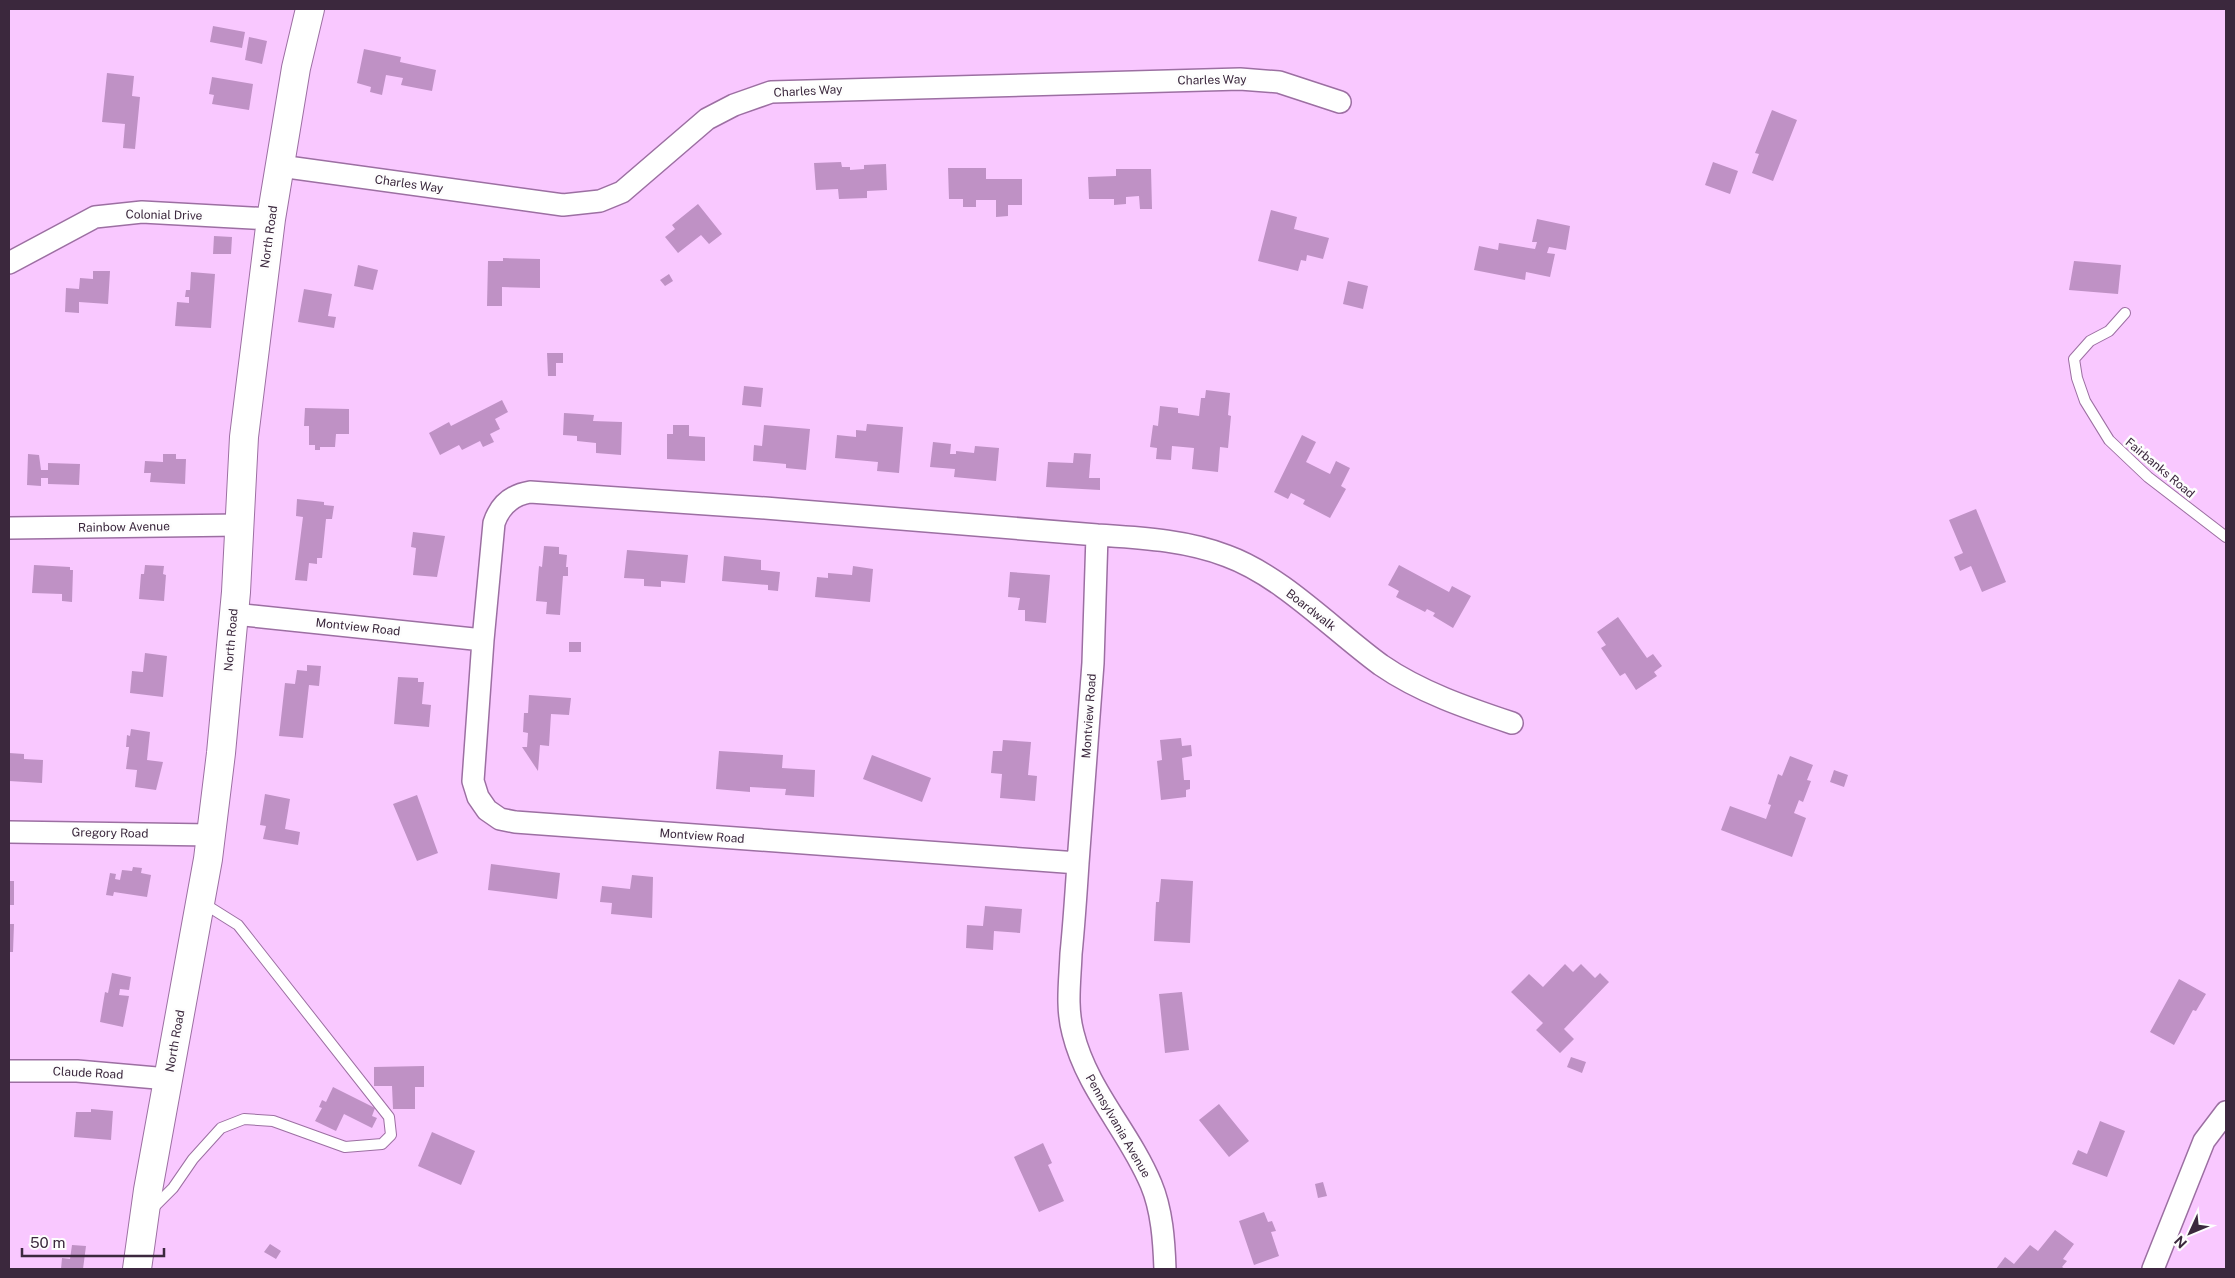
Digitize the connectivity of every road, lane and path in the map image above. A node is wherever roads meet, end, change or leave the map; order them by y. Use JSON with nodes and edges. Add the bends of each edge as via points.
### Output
{"nodes":[{"id":1,"x":310,"y":9,"type":"edge"},
{"id":2,"x":1340,"y":102,"type":"dead end"},
{"id":3,"x":280,"y":166,"type":"junction"},
{"id":4,"x":271,"y":219,"type":"junction"},
{"id":5,"x":9,"y":262,"type":"edge"},
{"id":6,"x":2125,"y":313,"type":"dead end"},
{"id":7,"x":239,"y":524,"type":"junction"},
{"id":8,"x":9,"y":528,"type":"edge"},
{"id":9,"x":1097,"y":535,"type":"junction"},
{"id":10,"x":2226,"y":537,"type":"edge"},
{"id":11,"x":234,"y":614,"type":"junction"},
{"id":12,"x":483,"y":640,"type":"junction"},
{"id":13,"x":1512,"y":723,"type":"dead end"},
{"id":14,"x":9,"y":832,"type":"edge"},
{"id":15,"x":211,"y":835,"type":"junction"},
{"id":16,"x":1078,"y":863,"type":"junction"},
{"id":17,"x":200,"y":901,"type":"junction"},
{"id":18,"x":9,"y":1071,"type":"edge"},
{"id":19,"x":168,"y":1079,"type":"junction"},
{"id":20,"x":2226,"y":1112,"type":"edge"},
{"id":21,"x":144,"y":1217,"type":"junction"},
{"id":22,"x":137,"y":1269,"type":"edge"},
{"id":23,"x":1165,"y":1269,"type":"edge"},
{"id":24,"x":2153,"y":1269,"type":"edge"}],
"edges":[{"from":1,"to":3,"type":"main road","name":"North Road","via":[[296,68]]},
{"from":2,"to":3,"type":"street","name":"Charles Way","via":[[1278,82],[1240,79],[771,92],[712,116],[622,192],[600,201],[563,205]]},
{"from":3,"to":4,"type":"main road","name":"North Road"},
{"from":4,"to":5,"type":"street","name":"Colonial Drive","via":[[142,212],[95,217]]},
{"from":4,"to":7,"type":"main road","name":"North Road","via":[[244,437]]},
{"from":6,"to":10,"type":"lane","name":"Fairbanks Road","via":[[2108,331],[2090,341],[2074,359],[2085,401],[2108,440],[2148,477]]},
{"from":7,"to":8,"type":"street","name":"Rainbow Avenue"},
{"from":7,"to":11,"type":"main road","name":"North Road"},
{"from":9,"to":12,"type":"street","name":"Montview Road","via":[[530,492],[507,501],[498,511],[494,523]]},
{"from":9,"to":13,"type":"street","name":"Boardwalk","via":[[1178,542],[1227,556],[1263,574],[1376,661],[1406,680]]},
{"from":9,"to":16,"type":"street","name":"Montview Road","via":[[1093,662]]},
{"from":11,"to":12,"type":"street","name":"Montview Road"},
{"from":11,"to":15,"type":"main road","name":"North Road"},
{"from":12,"to":16,"type":"street","name":"Montview Road","via":[[473,781],[482,804],[500,818],[516,822]]},
{"from":14,"to":15,"type":"street","name":"Gregory Road"},
{"from":15,"to":17,"type":"main road","name":"North Road"},
{"from":16,"to":23,"type":"street","name":"Pennsylvania Avenue","via":[[1068,999],[1073,1033],[1087,1073],[1152,1185],[1161,1223]]},
{"from":17,"to":19,"type":"main road","name":"North Road"},
{"from":17,"to":21,"type":"lane","via":[[238,925],[389,1117],[391,1135],[382,1144],[345,1147],[273,1121],[244,1119],[221,1128],[173,1188]]},
{"from":18,"to":19,"type":"street","name":"Claude Road","via":[[78,1071]]},
{"from":19,"to":21,"type":"main road","name":"North Road"},
{"from":20,"to":24,"type":"street","via":[[2204,1141]]},
{"from":21,"to":22,"type":"main road","name":"North Road"}]}
